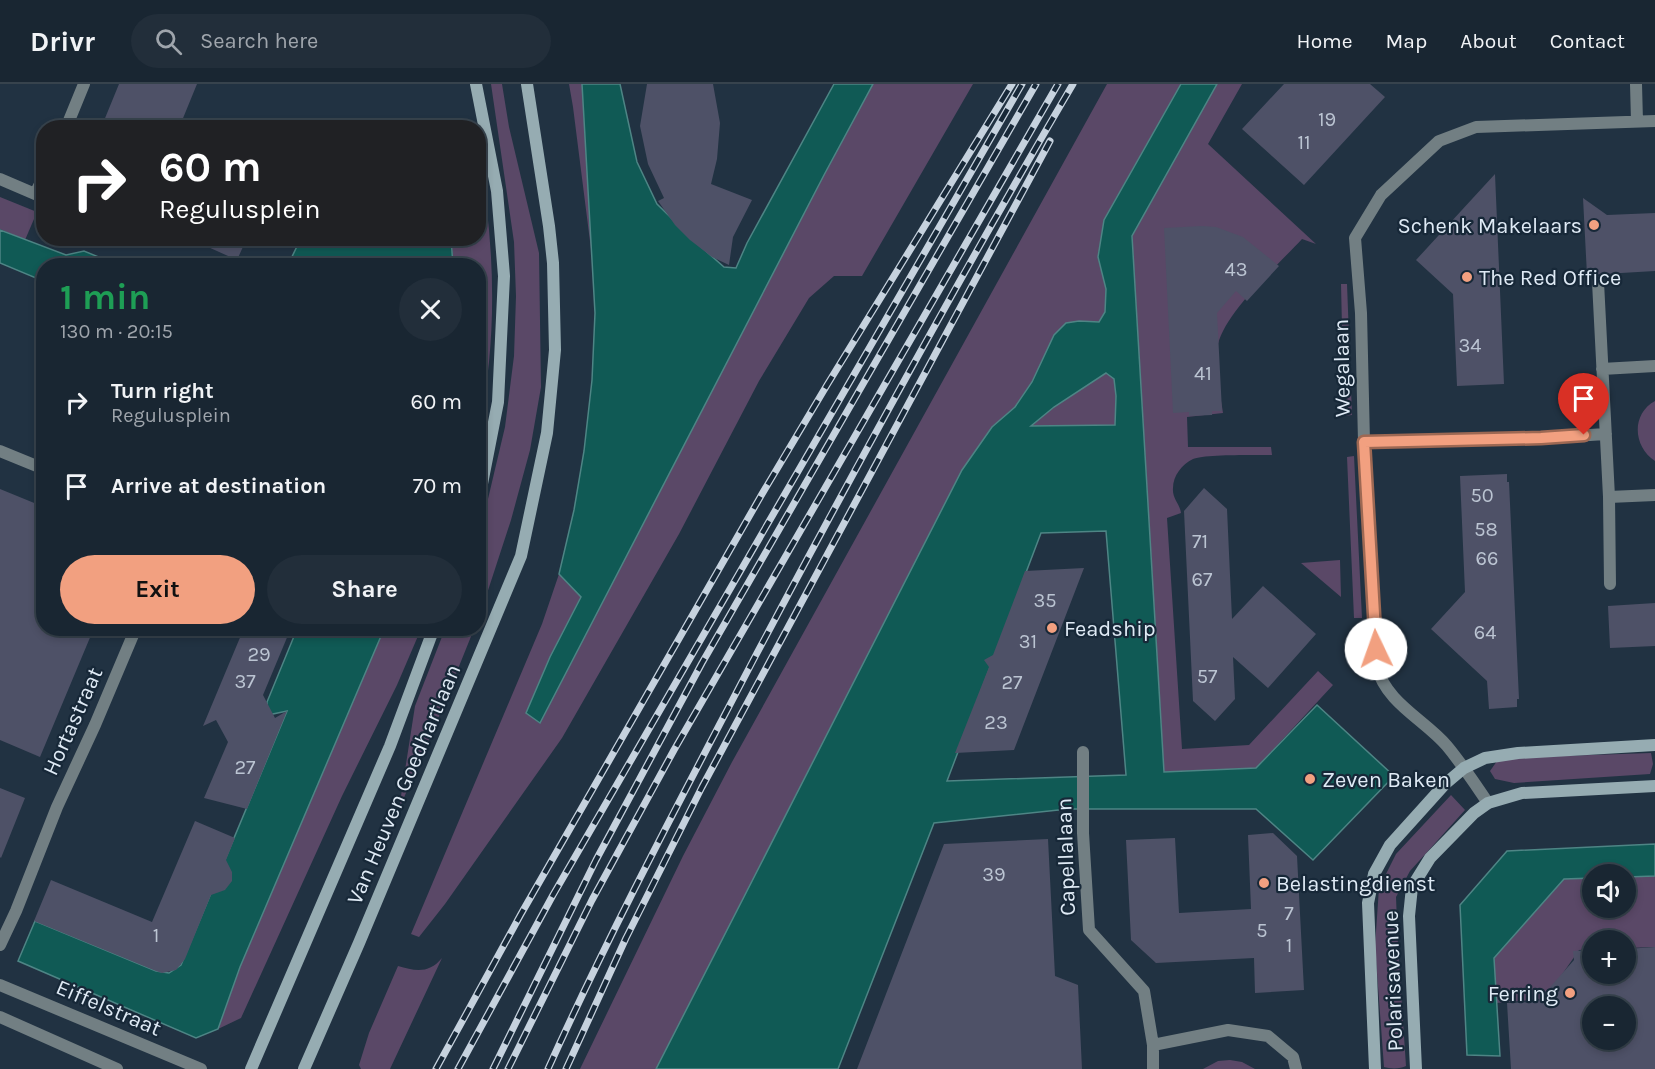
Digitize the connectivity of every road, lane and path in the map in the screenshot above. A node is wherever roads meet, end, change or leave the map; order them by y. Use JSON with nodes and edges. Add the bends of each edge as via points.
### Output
{"nodes":[{"id":1,"x":84,"y":84,"type":"edge"},
{"id":2,"x":476,"y":84,"type":"edge"},
{"id":3,"x":527,"y":84,"type":"edge"},
{"id":4,"x":1636,"y":84,"type":"edge"},
{"id":5,"x":69,"y":120,"type":"edge"},
{"id":6,"x":483,"y":120,"type":"edge"},
{"id":7,"x":1637,"y":121,"type":"junction"},
{"id":8,"x":1655,"y":121,"type":"edge"},
{"id":9,"x":486,"y":135,"type":"edge"},
{"id":10,"x":0,"y":179,"type":"edge"},
{"id":11,"x":36,"y":192,"type":"edge"},
{"id":12,"x":1598,"y":282,"type":"dead end"},
{"id":13,"x":1655,"y":366,"type":"edge"},
{"id":14,"x":1602,"y":369,"type":"junction"},
{"id":15,"x":1606,"y":434,"type":"junction"},
{"id":16,"x":1364,"y":442,"type":"junction"},
{"id":17,"x":0,"y":450,"type":"edge"},
{"id":18,"x":486,"y":463,"type":"edge"},
{"id":19,"x":36,"y":466,"type":"edge"},
{"id":20,"x":1655,"y":495,"type":"edge"},
{"id":21,"x":1609,"y":497,"type":"junction"},
{"id":22,"x":1610,"y":584,"type":"dead end"},
{"id":23,"x":133,"y":636,"type":"edge"},
{"id":24,"x":431,"y":636,"type":"edge"},
{"id":25,"x":1655,"y":745,"type":"edge"},
{"id":26,"x":1083,"y":753,"type":"dead end"},
{"id":27,"x":1464,"y":768,"type":"junction"},
{"id":28,"x":1655,"y":786,"type":"edge"},
{"id":29,"x":1488,"y":803,"type":"junction"},
{"id":30,"x":0,"y":945,"type":"edge"},
{"id":31,"x":0,"y":985,"type":"edge"},
{"id":32,"x":0,"y":1017,"type":"edge"},
{"id":33,"x":1153,"y":1045,"type":"junction"},
{"id":34,"x":117,"y":1069,"type":"edge"},
{"id":35,"x":201,"y":1069,"type":"edge"},
{"id":36,"x":251,"y":1069,"type":"edge"},
{"id":37,"x":304,"y":1069,"type":"edge"},
{"id":38,"x":1153,"y":1069,"type":"edge"},
{"id":39,"x":1296,"y":1069,"type":"edge"},
{"id":40,"x":1376,"y":1069,"type":"edge"},
{"id":41,"x":1416,"y":1069,"type":"edge"}],
"edges":[{"from":1,"to":5,"type":"street"},
{"from":2,"to":6,"type":"main road"},
{"from":3,"to":37,"type":"main road","name":"Van Heuven Goedhartlaan","via":[[553,263],[555,350],[547,433],[520,556]]},
{"from":4,"to":7,"type":"street"},
{"from":7,"to":8,"type":"street","name":"Wegalaan"},
{"from":7,"to":16,"type":"street","name":"Wegalaan","via":[[1476,127],[1439,141],[1381,195],[1355,238]]},
{"from":9,"to":18,"type":"main road","via":[[497,191],[504,276],[498,402]]},
{"from":10,"to":11,"type":"street"},
{"from":12,"to":14,"type":"street"},
{"from":13,"to":14,"type":"street"},
{"from":14,"to":15,"type":"street"},
{"from":15,"to":16,"type":"street"},
{"from":15,"to":21,"type":"street"},
{"from":16,"to":27,"type":"street","name":"Wegalaan","via":[[1380,680]]},
{"from":17,"to":19,"type":"street"},
{"from":20,"to":21,"type":"street"},
{"from":21,"to":22,"type":"street"},
{"from":23,"to":30,"type":"street","name":"Hortastraat"},
{"from":24,"to":36,"type":"main road","name":"Van Heuven Goedhartlaan","via":[[390,746]]},
{"from":25,"to":27,"type":"main road","name":"Polarisavenue","via":[[1518,753],[1485,758]]},
{"from":26,"to":33,"type":"street","name":"Capellalaan","via":[[1089,930],[1144,991]]},
{"from":27,"to":29,"type":"street","name":"Wegalaan"},
{"from":27,"to":40,"type":"main road","name":"Polarisavenue","via":[[1390,845],[1374,874],[1368,903]]},
{"from":28,"to":29,"type":"main road","name":"Polarisavenue","via":[[1522,793]]},
{"from":29,"to":41,"type":"main road","name":"Polarisavenue","via":[[1446,839],[1412,887],[1409,916]]},
{"from":31,"to":35,"type":"street","name":"Eiffelstraat"},
{"from":32,"to":34,"type":"street"},
{"from":33,"to":38,"type":"street","name":"Capellalaan"},
{"from":33,"to":39,"type":"street","via":[[1228,1030],[1268,1036],[1293,1057]]}]}
